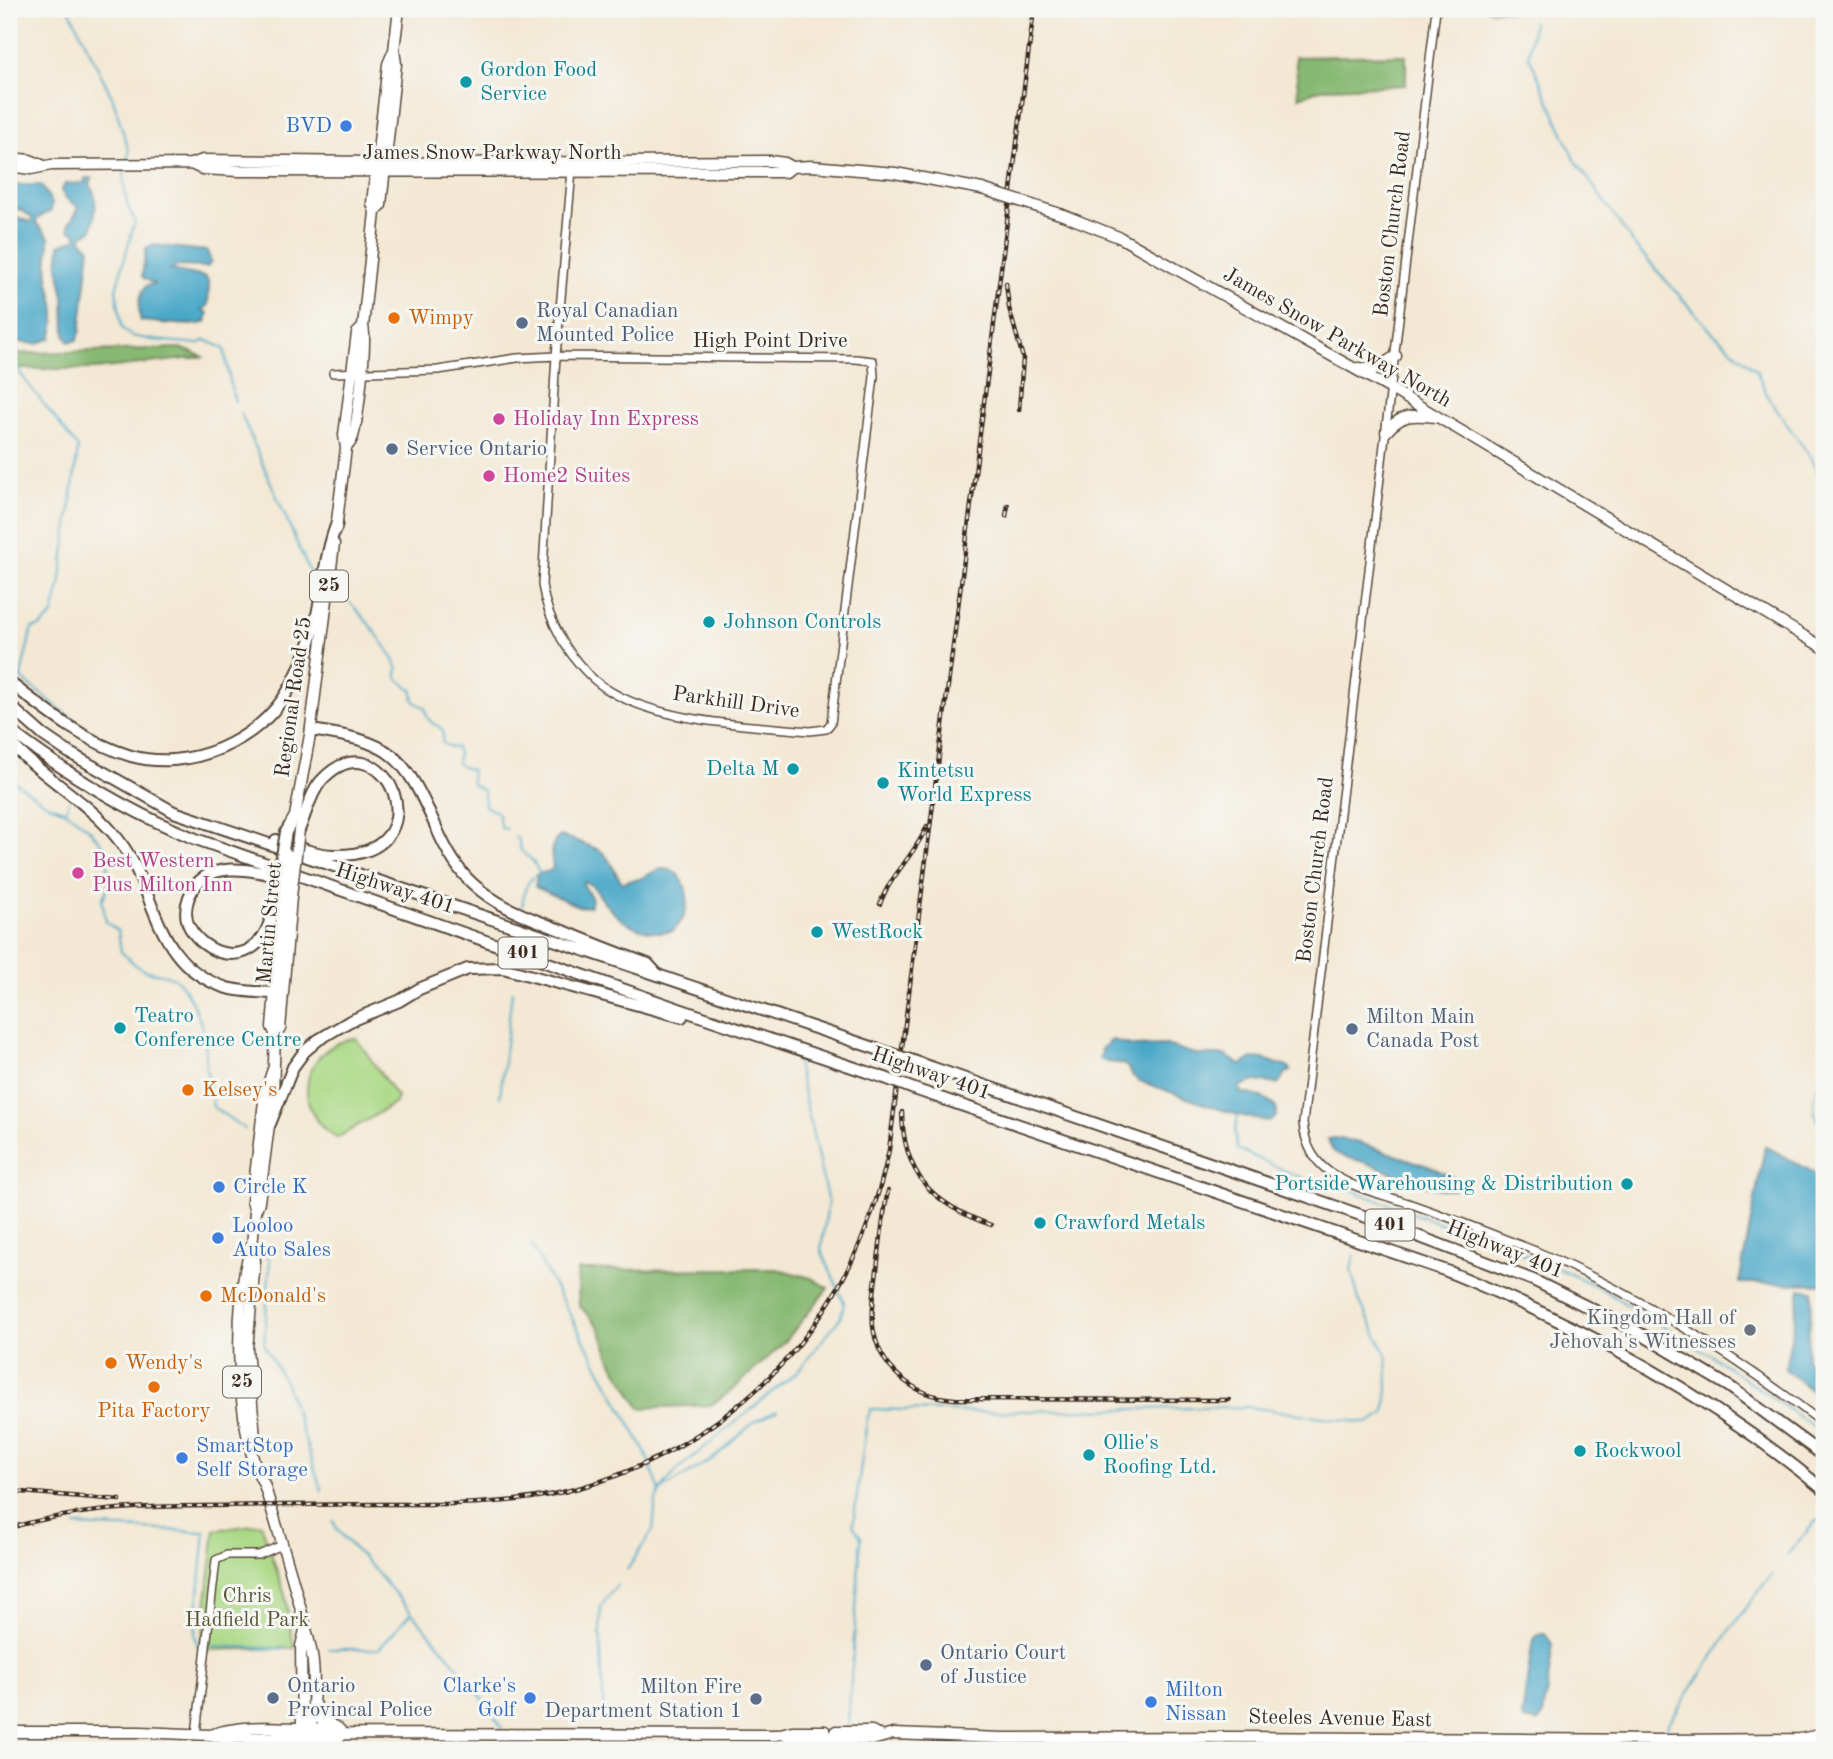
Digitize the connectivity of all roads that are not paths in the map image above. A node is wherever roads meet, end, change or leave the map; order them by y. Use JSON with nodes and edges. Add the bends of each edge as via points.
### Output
{"nodes":[{"id":1,"x":398,"y":9,"type":"edge"},
{"id":2,"x":1436,"y":9,"type":"edge"},
{"id":3,"x":9,"y":158,"type":"edge"},
{"id":4,"x":42,"y":165,"type":"junction"},
{"id":5,"x":9,"y":166,"type":"edge"},
{"id":6,"x":381,"y":166,"type":"junction"},
{"id":7,"x":572,"y":167,"type":"junction"},
{"id":8,"x":556,"y":356,"type":"junction"},
{"id":9,"x":1396,"y":356,"type":"junction"},
{"id":10,"x":873,"y":361,"type":"joint"},
{"id":11,"x":1352,"y":367,"type":"junction"},
{"id":12,"x":333,"y":373,"type":"dead end"},
{"id":13,"x":357,"y":373,"type":"junction"},
{"id":14,"x":1391,"y":389,"type":"junction"},
{"id":15,"x":1438,"y":417,"type":"junction"},
{"id":16,"x":1386,"y":432,"type":"junction"},
{"id":17,"x":337,"y":523,"type":"junction"},
{"id":18,"x":1824,"y":648,"type":"edge"},
{"id":19,"x":9,"y":682,"type":"edge"},
{"id":20,"x":9,"y":705,"type":"edge"},
{"id":21,"x":9,"y":730,"type":"edge"},
{"id":22,"x":311,"y":730,"type":"junction"},
{"id":23,"x":9,"y":741,"type":"edge"},
{"id":24,"x":295,"y":823,"type":"junction"},
{"id":25,"x":242,"y":836,"type":"junction"},
{"id":26,"x":339,"y":891,"type":"junction"},
{"id":27,"x":284,"y":894,"type":"junction"},
{"id":28,"x":660,"y":977,"type":"junction"},
{"id":29,"x":275,"y":993,"type":"junction"},
{"id":30,"x":705,"y":1018,"type":"junction"},
{"id":31,"x":275,"y":1033,"type":"junction"},
{"id":32,"x":272,"y":1069,"type":"junction"},
{"id":33,"x":270,"y":1124,"type":"junction"},
{"id":34,"x":255,"y":1212,"type":"junction"},
{"id":35,"x":1824,"y":1424,"type":"edge"},
{"id":36,"x":1824,"y":1456,"type":"edge"},
{"id":37,"x":1824,"y":1490,"type":"edge"},
{"id":38,"x":282,"y":1545,"type":"junction"},
{"id":39,"x":305,"y":1630,"type":"junction"},
{"id":40,"x":313,"y":1692,"type":"junction"},
{"id":41,"x":9,"y":1732,"type":"edge"},
{"id":42,"x":306,"y":1732,"type":"junction"},
{"id":43,"x":342,"y":1732,"type":"junction"},
{"id":44,"x":197,"y":1734,"type":"junction"},
{"id":45,"x":839,"y":1734,"type":"junction"},
{"id":46,"x":1824,"y":1734,"type":"edge"},
{"id":47,"x":1800,"y":1738,"type":"junction"},
{"id":48,"x":1392,"y":1739,"type":"junction"},
{"id":49,"x":1824,"y":1743,"type":"edge"},
{"id":50,"x":300,"y":1750,"type":"edge"},
{"id":51,"x":308,"y":1750,"type":"edge"},
{"id":52,"x":833,"y":1750,"type":"edge"},
{"id":53,"x":841,"y":1750,"type":"edge"},
{"id":54,"x":1391,"y":1750,"type":"edge"}],
"edges":[{"from":1,"to":6,"type":"main road","name":"Regional Road 25","number":"25","via":[[396,64]]},
{"from":2,"to":9,"type":"street","name":"Boston Church Road"},
{"from":3,"to":4,"type":"main road","name":"James Snow Parkway North"},
{"from":4,"to":5,"type":"main road","name":"James Snow Parkway North","via":[[31,169]]},
{"from":4,"to":6,"type":"main road","name":"James Snow Parkway North","via":[[191,164],[203,160]]},
{"from":6,"to":7,"type":"main road","name":"James Snow Parkway North"},
{"from":6,"to":13,"type":"main road","name":"Regional Road 25","number":"25","via":[[372,204],[375,212],[363,327],[357,333]]},
{"from":7,"to":8,"type":"street","name":"Parkhill Drive"},
{"from":7,"to":11,"type":"main road","name":"James Snow Parkway North","bridge":true,"via":[[770,161],[792,167],[895,173],[982,188],[1121,238]]},
{"from":8,"to":10,"type":"street","name":"High Point Drive"},
{"from":8,"to":10,"type":"street","name":"Parkhill Drive","via":[[542,585],[548,613],[568,649],[592,677],[627,699],[697,720],[819,732],[831,723]]},
{"from":8,"to":13,"type":"street","name":"High Point Drive","via":[[438,370]]},
{"from":9,"to":11,"type":"main road","via":[[1375,369]]},
{"from":9,"to":14,"type":"street","name":"Boston Church Road"},
{"from":11,"to":14,"type":"main road","name":"James Snow Parkway North"},
{"from":12,"to":13,"type":"street","name":"High Point Drive"},
{"from":13,"to":17,"type":"main road","name":"Regional Road 25","number":"25","via":[[353,438],[346,448]]},
{"from":14,"to":15,"type":"main road","name":"James Snow Parkway North"},
{"from":14,"to":16,"type":"street","name":"Boston Church Road"},
{"from":15,"to":16,"type":"main road","via":[[1402,417]]},
{"from":15,"to":18,"type":"main road","name":"James Snow Parkway North"},
{"from":16,"to":35,"type":"street","name":"Boston Church Road","via":[[1303,1123],[1309,1149],[1343,1181],[1540,1253],[1605,1284],[1710,1344]]},
{"from":17,"to":19,"type":"highway","via":[[309,644],[288,691],[271,714],[242,738],[188,758],[133,757],[78,730]]},
{"from":17,"to":22,"type":"main road","name":"Regional Road 25","number":"25"},
{"from":20,"to":25,"type":"highway","name":"Highway 401","number":"401","via":[[68,752],[174,812]]},
{"from":21,"to":26,"type":"highway","name":"Highway 401","number":"401","via":[[65,771],[167,828]]},
{"from":22,"to":24,"type":"main road","name":"Regional Road 25","number":"25"},
{"from":22,"to":28,"type":"highway","via":[[365,741],[394,757],[413,778],[451,858],[491,898],[648,964]]},
{"from":23,"to":29,"type":"highway","via":[[114,834],[133,862],[163,935],[190,969],[230,989]]},
{"from":24,"to":25,"type":"highway","via":[[316,788],[334,770],[347,765],[377,769],[397,797],[396,822],[389,834],[365,850],[333,855],[270,838]]},
{"from":24,"to":27,"type":"highway","bridge":true,"via":[[286,832]]},
{"from":25,"to":28,"type":"highway","name":"Highway 401","number":"401"},
{"from":26,"to":27,"type":"highway","via":[[244,869],[223,870],[203,878],[194,888],[186,919],[207,946],[237,955],[264,936]]},
{"from":26,"to":30,"type":"highway","name":"Highway 401","number":"401"},
{"from":27,"to":29,"type":"main road","name":"Martin Street","number":"25"},
{"from":27,"to":31,"type":"main road","name":"Martin Street","number":"25","via":[[280,1028]]},
{"from":28,"to":36,"type":"highway","name":"Highway 401","number":"401","bridge":true,"via":[[1378,1221],[1533,1280],[1634,1330],[1730,1387]]},
{"from":29,"to":31,"type":"main road","name":"Martin Street","number":"25"},
{"from":30,"to":33,"type":"highway","via":[[690,1019],[503,968],[468,969],[318,1040],[293,1067]]},
{"from":30,"to":37,"type":"highway","name":"Highway 401","number":"401","bridge":true,"via":[[1434,1266],[1624,1353],[1788,1460]]},
{"from":31,"to":32,"type":"main road","name":"Martin Street","number":"25"},
{"from":32,"to":33,"type":"main road","name":"Martin Street","number":"25"},
{"from":32,"to":34,"type":"main road","name":"Martin Street","number":"25","via":[[252,1200]]},
{"from":33,"to":34,"type":"main road","name":"Martin Street","number":"25"},
{"from":34,"to":38,"type":"main road","name":"Martin Street","number":"25","via":[[248,1382],[264,1484]]},
{"from":38,"to":39,"type":"main road","name":"Martin Street","number":"25"},
{"from":38,"to":44,"type":"street","via":[[250,1557],[227,1555],[216,1560]]},
{"from":39,"to":40,"type":"main road","name":"Martin Street","number":"25","via":[[311,1645]]},
{"from":39,"to":42,"type":"main road","name":"Martin Street","number":"25","via":[[301,1646]]},
{"from":40,"to":42,"type":"main road","name":"Martin Street","number":"25"},
{"from":40,"to":43,"type":"main road","via":[[320,1719]]},
{"from":41,"to":44,"type":"main road","name":"Steeles Avenue East"},
{"from":42,"to":43,"type":"main road","name":"Steeles Avenue East"},
{"from":42,"to":44,"type":"main road","name":"Steeles Avenue East","via":[[222,1738]]},
{"from":42,"to":50,"type":"street","name":"Martin Street"},
{"from":42,"to":51,"type":"street","name":"Martin Street"},
{"from":43,"to":45,"type":"main road","name":"Steeles Avenue East","via":[[785,1734],[790,1738]]},
{"from":45,"to":48,"type":"main road","name":"Steeles Avenue East","via":[[872,1740],[893,1734]]},
{"from":45,"to":52,"type":"main road"},
{"from":45,"to":53,"type":"main road"},
{"from":46,"to":47,"type":"main road","name":"Steeles Avenue East"},
{"from":47,"to":48,"type":"main road","name":"Steeles Avenue East"},
{"from":47,"to":49,"type":"main road","name":"Steeles Avenue East"},
{"from":48,"to":54,"type":"street"}]}
